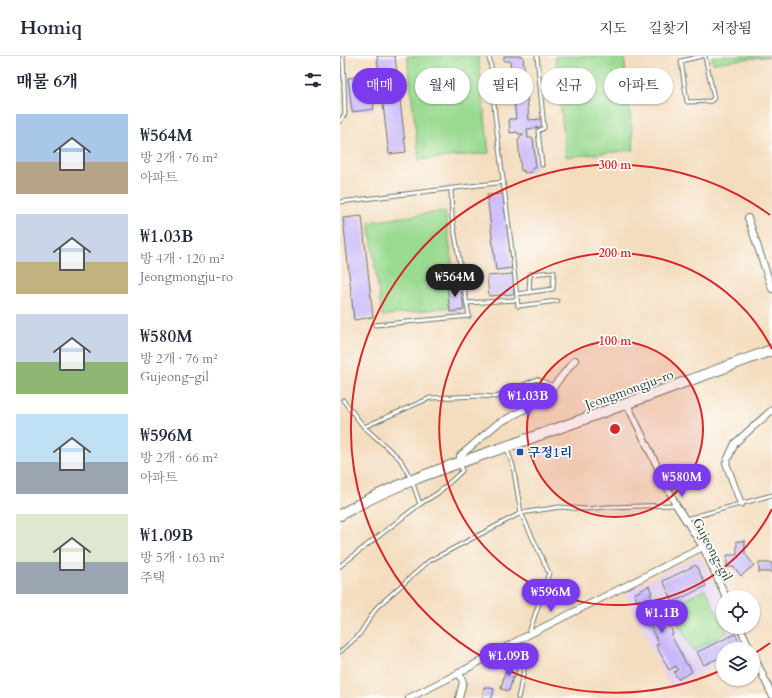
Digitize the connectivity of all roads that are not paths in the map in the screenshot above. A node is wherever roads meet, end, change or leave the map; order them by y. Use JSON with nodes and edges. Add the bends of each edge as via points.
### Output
{"nodes":[{"id":1,"x":343,"y":56,"type":"edge"},
{"id":2,"x":489,"y":56,"type":"edge"},
{"id":3,"x":538,"y":56,"type":"edge"},
{"id":4,"x":702,"y":56,"type":"edge"},
{"id":5,"x":705,"y":56,"type":"edge"},
{"id":6,"x":340,"y":121,"type":"edge"},
{"id":7,"x":542,"y":165,"type":"dead end"},
{"id":8,"x":504,"y":182,"type":"junction"},
{"id":9,"x":451,"y":188,"type":"junction"},
{"id":10,"x":340,"y":202,"type":"edge"},
{"id":11,"x":748,"y":218,"type":"dead end"},
{"id":12,"x":772,"y":289,"type":"edge"},
{"id":13,"x":529,"y":293,"type":"junction"},
{"id":14,"x":517,"y":294,"type":"junction"},
{"id":15,"x":517,"y":300,"type":"junction"},
{"id":16,"x":557,"y":301,"type":"dead end"},
{"id":17,"x":467,"y":303,"type":"junction"},
{"id":18,"x":375,"y":325,"type":"dead end"},
{"id":19,"x":772,"y":350,"type":"edge"},
{"id":20,"x":575,"y":360,"type":"dead end"},
{"id":21,"x":554,"y":386,"type":"junction"},
{"id":22,"x":343,"y":400,"type":"dead end"},
{"id":23,"x":627,"y":404,"type":"junction"},
{"id":24,"x":772,"y":410,"type":"edge"},
{"id":25,"x":364,"y":427,"type":"junction"},
{"id":26,"x":506,"y":447,"type":"junction"},
{"id":27,"x":461,"y":463,"type":"junction"},
{"id":28,"x":412,"y":481,"type":"junction"},
{"id":29,"x":772,"y":495,"type":"edge"},
{"id":30,"x":420,"y":504,"type":"junction"},
{"id":31,"x":741,"y":504,"type":"junction"},
{"id":32,"x":676,"y":506,"type":"junction"},
{"id":33,"x":521,"y":513,"type":"junction"},
{"id":34,"x":340,"y":515,"type":"edge"},
{"id":35,"x":686,"y":519,"type":"junction"},
{"id":36,"x":703,"y":547,"type":"junction"},
{"id":37,"x":340,"y":566,"type":"edge"},
{"id":38,"x":723,"y":590,"type":"edge"},
{"id":39,"x":528,"y":635,"type":"junction"},
{"id":40,"x":340,"y":652,"type":"edge"},
{"id":41,"x":760,"y":669,"type":"edge"},
{"id":42,"x":524,"y":670,"type":"dead end"},
{"id":43,"x":459,"y":673,"type":"junction"},
{"id":44,"x":772,"y":695,"type":"edge"},
{"id":45,"x":409,"y":698,"type":"edge"},
{"id":46,"x":459,"y":698,"type":"edge"},
{"id":47,"x":518,"y":698,"type":"edge"}],
"edges":[{"from":1,"to":6,"type":"lane","via":[[345,114]]},
{"from":2,"to":8,"type":"lane"},
{"from":3,"to":7,"type":"lane","via":[[544,128],[538,131]]},
{"from":4,"to":5,"type":"lane","via":[[681,61],[687,102],[711,101],[714,98]]},
{"from":8,"to":9,"type":"lane"},
{"from":8,"to":14,"type":"lane"},
{"from":9,"to":10,"type":"lane"},
{"from":9,"to":17,"type":"lane","via":[[452,217]]},
{"from":11,"to":12,"type":"street"},
{"from":13,"to":13,"type":"lane","via":[[554,290],[554,272],[530,274]]},
{"from":13,"to":14,"type":"lane"},
{"from":14,"to":15,"type":"lane"},
{"from":15,"to":16,"type":"lane","via":[[518,306]]},
{"from":15,"to":17,"type":"lane"},
{"from":17,"to":18,"type":"lane","via":[[469,316]]},
{"from":19,"to":23,"type":"main road","name":"Jeongmongju-ro"},
{"from":20,"to":21,"type":"street"},
{"from":21,"to":25,"type":"lane","via":[[537,379],[496,397],[430,398]]},
{"from":21,"to":27,"type":"street","via":[[540,401],[497,424],[460,456]]},
{"from":22,"to":25,"type":"lane"},
{"from":23,"to":26,"type":"main road","name":"Jeongmongju-ro"},
{"from":23,"to":32,"type":"street","name":"Gujeong-gil"},
{"from":24,"to":31,"type":"street","via":[[735,443],[726,463]]},
{"from":25,"to":28,"type":"lane","via":[[400,459]]},
{"from":26,"to":27,"type":"main road","name":"Jeongmongju-ro"},
{"from":26,"to":33,"type":"lane","via":[[513,466]]},
{"from":27,"to":28,"type":"main road","name":"Jeongmongju-ro"},
{"from":27,"to":30,"type":"lane","via":[[462,471],[438,493]]},
{"from":28,"to":30,"type":"lane"},
{"from":28,"to":34,"type":"main road","name":"Jeongmongju-ro","via":[[358,504]]},
{"from":29,"to":31,"type":"lane"},
{"from":30,"to":37,"type":"lane"},
{"from":31,"to":35,"type":"lane"},
{"from":32,"to":33,"type":"lane","via":[[585,509],[560,507]]},
{"from":32,"to":35,"type":"street","name":"Gujeong-gil"},
{"from":33,"to":39,"type":"lane","via":[[550,573]]},
{"from":33,"to":40,"type":"lane","via":[[428,561],[377,607],[359,635]]},
{"from":35,"to":36,"type":"street","name":"Gujeong-gil"},
{"from":36,"to":38,"type":"street","name":"Gujeong-gil"},
{"from":36,"to":39,"type":"street"},
{"from":39,"to":43,"type":"street"},
{"from":41,"to":44,"type":"street"},
{"from":42,"to":47,"type":"lane"},
{"from":43,"to":45,"type":"street"},
{"from":43,"to":46,"type":"street","via":[[463,682]]}]}
